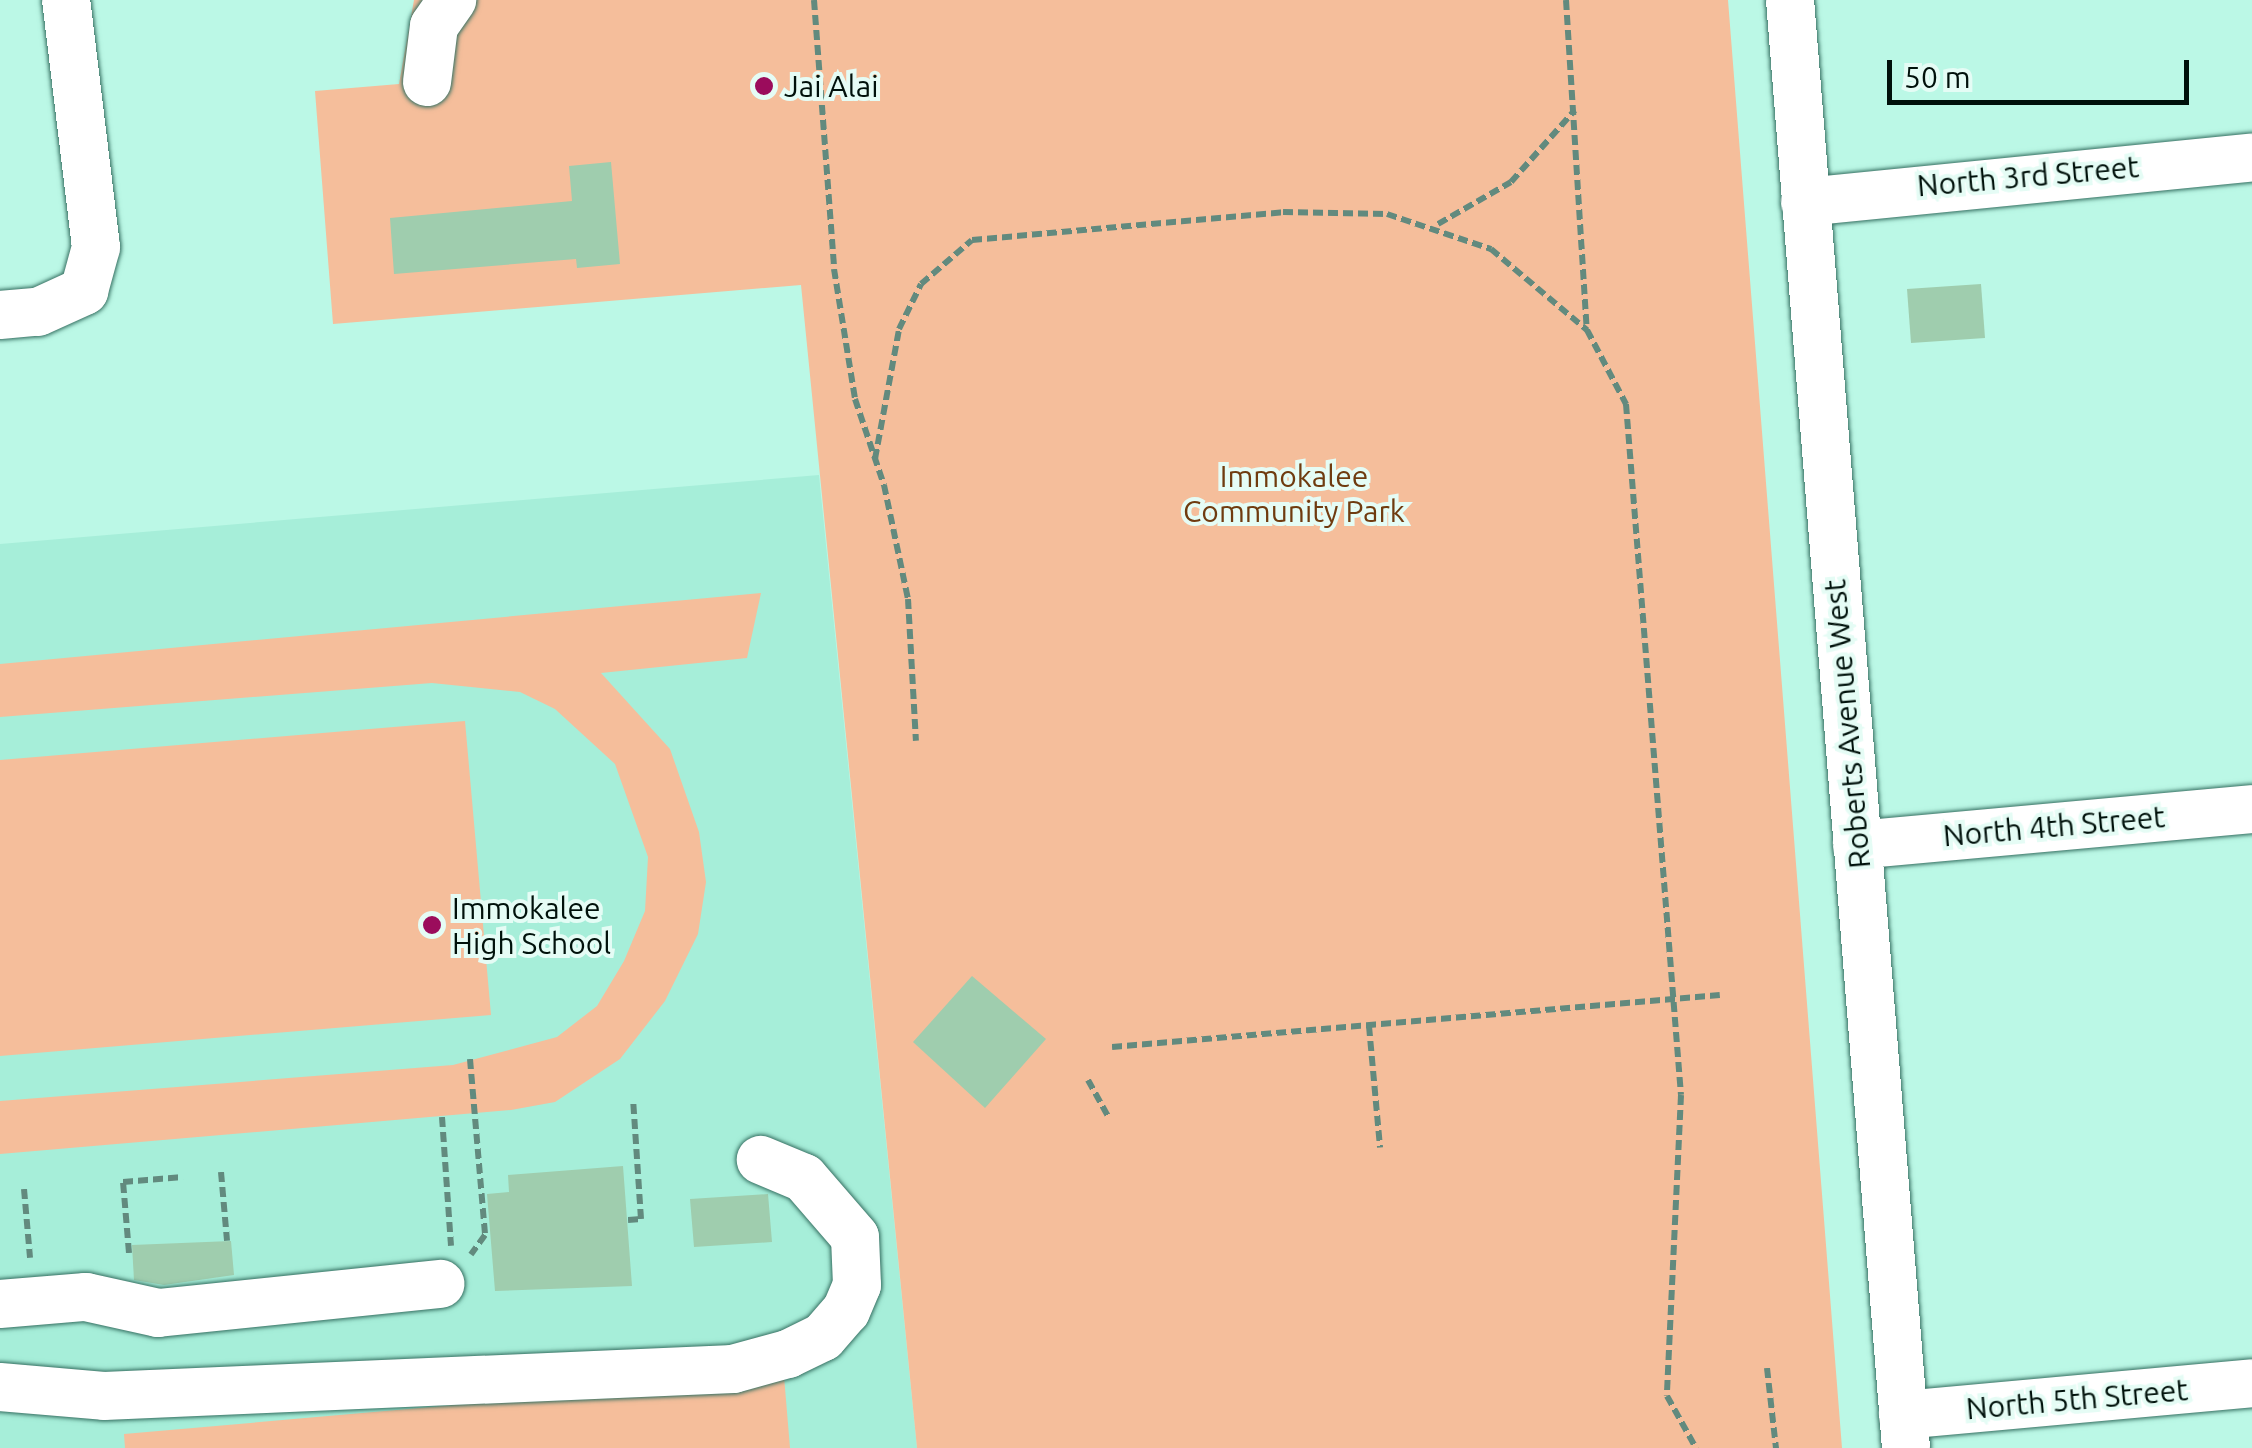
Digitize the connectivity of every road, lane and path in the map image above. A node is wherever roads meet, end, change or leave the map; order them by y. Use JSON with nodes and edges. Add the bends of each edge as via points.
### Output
{"nodes":[{"id":1,"x":66,"y":0,"type":"edge"},
{"id":2,"x":452,"y":0,"type":"edge"},
{"id":3,"x":814,"y":0,"type":"edge"},
{"id":4,"x":1566,"y":0,"type":"edge"},
{"id":5,"x":1790,"y":0,"type":"edge"},
{"id":6,"x":427,"y":82,"type":"dead end"},
{"id":7,"x":1575,"y":110,"type":"junction"},
{"id":8,"x":2252,"y":157,"type":"edge"},
{"id":9,"x":1806,"y":202,"type":"junction"},
{"id":10,"x":1437,"y":224,"type":"junction"},
{"id":11,"x":0,"y":314,"type":"edge"},
{"id":12,"x":1587,"y":330,"type":"junction"},
{"id":13,"x":875,"y":459,"type":"junction"},
{"id":14,"x":916,"y":741,"type":"dead end"},
{"id":15,"x":2252,"y":809,"type":"edge"},
{"id":16,"x":1857,"y":844,"type":"junction"},
{"id":17,"x":1720,"y":995,"type":"dead end"},
{"id":18,"x":1673,"y":1000,"type":"junction"},
{"id":19,"x":1369,"y":1026,"type":"junction"},
{"id":20,"x":1112,"y":1048,"type":"dead end"},
{"id":21,"x":470,"y":1059,"type":"dead end"},
{"id":22,"x":1088,"y":1080,"type":"dead end"},
{"id":23,"x":632,"y":1100,"type":"dead end"},
{"id":24,"x":442,"y":1117,"type":"dead end"},
{"id":25,"x":1109,"y":1118,"type":"dead end"},
{"id":26,"x":1380,"y":1148,"type":"dead end"},
{"id":27,"x":761,"y":1160,"type":"dead end"},
{"id":28,"x":221,"y":1172,"type":"dead end"},
{"id":29,"x":183,"y":1177,"type":"dead end"},
{"id":30,"x":24,"y":1189,"type":"dead end"},
{"id":31,"x":628,"y":1220,"type":"dead end"},
{"id":32,"x":227,"y":1242,"type":"dead end"},
{"id":33,"x":129,"y":1253,"type":"dead end"},
{"id":34,"x":30,"y":1258,"type":"dead end"},
{"id":35,"x":440,"y":1284,"type":"dead end"},
{"id":36,"x":0,"y":1304,"type":"edge"},
{"id":37,"x":1767,"y":1368,"type":"dead end"},
{"id":38,"x":2252,"y":1383,"type":"edge"},
{"id":39,"x":0,"y":1387,"type":"edge"},
{"id":40,"x":1904,"y":1432,"type":"edge"},
{"id":41,"x":1696,"y":1448,"type":"edge"},
{"id":42,"x":1776,"y":1448,"type":"edge"}],
"edges":[{"from":1,"to":11,"type":"street","via":[[96,247],[84,291],[38,312]]},
{"from":2,"to":6,"type":"street","via":[[434,26]]},
{"from":3,"to":13,"type":"path","via":[[834,269],[855,399]]},
{"from":4,"to":7,"type":"path"},
{"from":5,"to":9,"type":"street","name":"Roberts Avenue West"},
{"from":7,"to":10,"type":"path","via":[[1511,182]]},
{"from":7,"to":12,"type":"path"},
{"from":8,"to":9,"type":"street","name":"North 3rd Street"},
{"from":9,"to":16,"type":"street","name":"Roberts Avenue West"},
{"from":10,"to":12,"type":"path","via":[[1491,249]]},
{"from":10,"to":13,"type":"path","via":[[1331,210],[972,240],[921,284],[899,329]]},
{"from":12,"to":18,"type":"path","via":[[1626,404]]},
{"from":13,"to":14,"type":"path","via":[[908,599]]},
{"from":15,"to":16,"type":"street","name":"North 4th Street"},
{"from":16,"to":40,"type":"street","name":"Roberts Avenue West"},
{"from":17,"to":18,"type":"path"},
{"from":18,"to":19,"type":"path"},
{"from":18,"to":41,"type":"path","via":[[1681,1095],[1667,1396]]},
{"from":19,"to":20,"type":"path"},
{"from":19,"to":26,"type":"path"},
{"from":21,"to":24,"type":"path","via":[[485,1235],[471,1254],[451,1253]]},
{"from":22,"to":25,"type":"path"},
{"from":23,"to":31,"type":"path","via":[[641,1219]]},
{"from":27,"to":39,"type":"street","via":[[804,1178],[855,1237],[857,1285],[846,1311],[823,1336],[788,1354],[733,1370],[159,1394]]},
{"from":28,"to":32,"type":"path"},
{"from":29,"to":33,"type":"path","via":[[123,1182]]},
{"from":30,"to":34,"type":"path"},
{"from":35,"to":36,"type":"street","via":[[158,1312],[86,1297]]},
{"from":37,"to":42,"type":"path"},
{"from":38,"to":40,"type":"street","name":"North 5th Street"}]}
